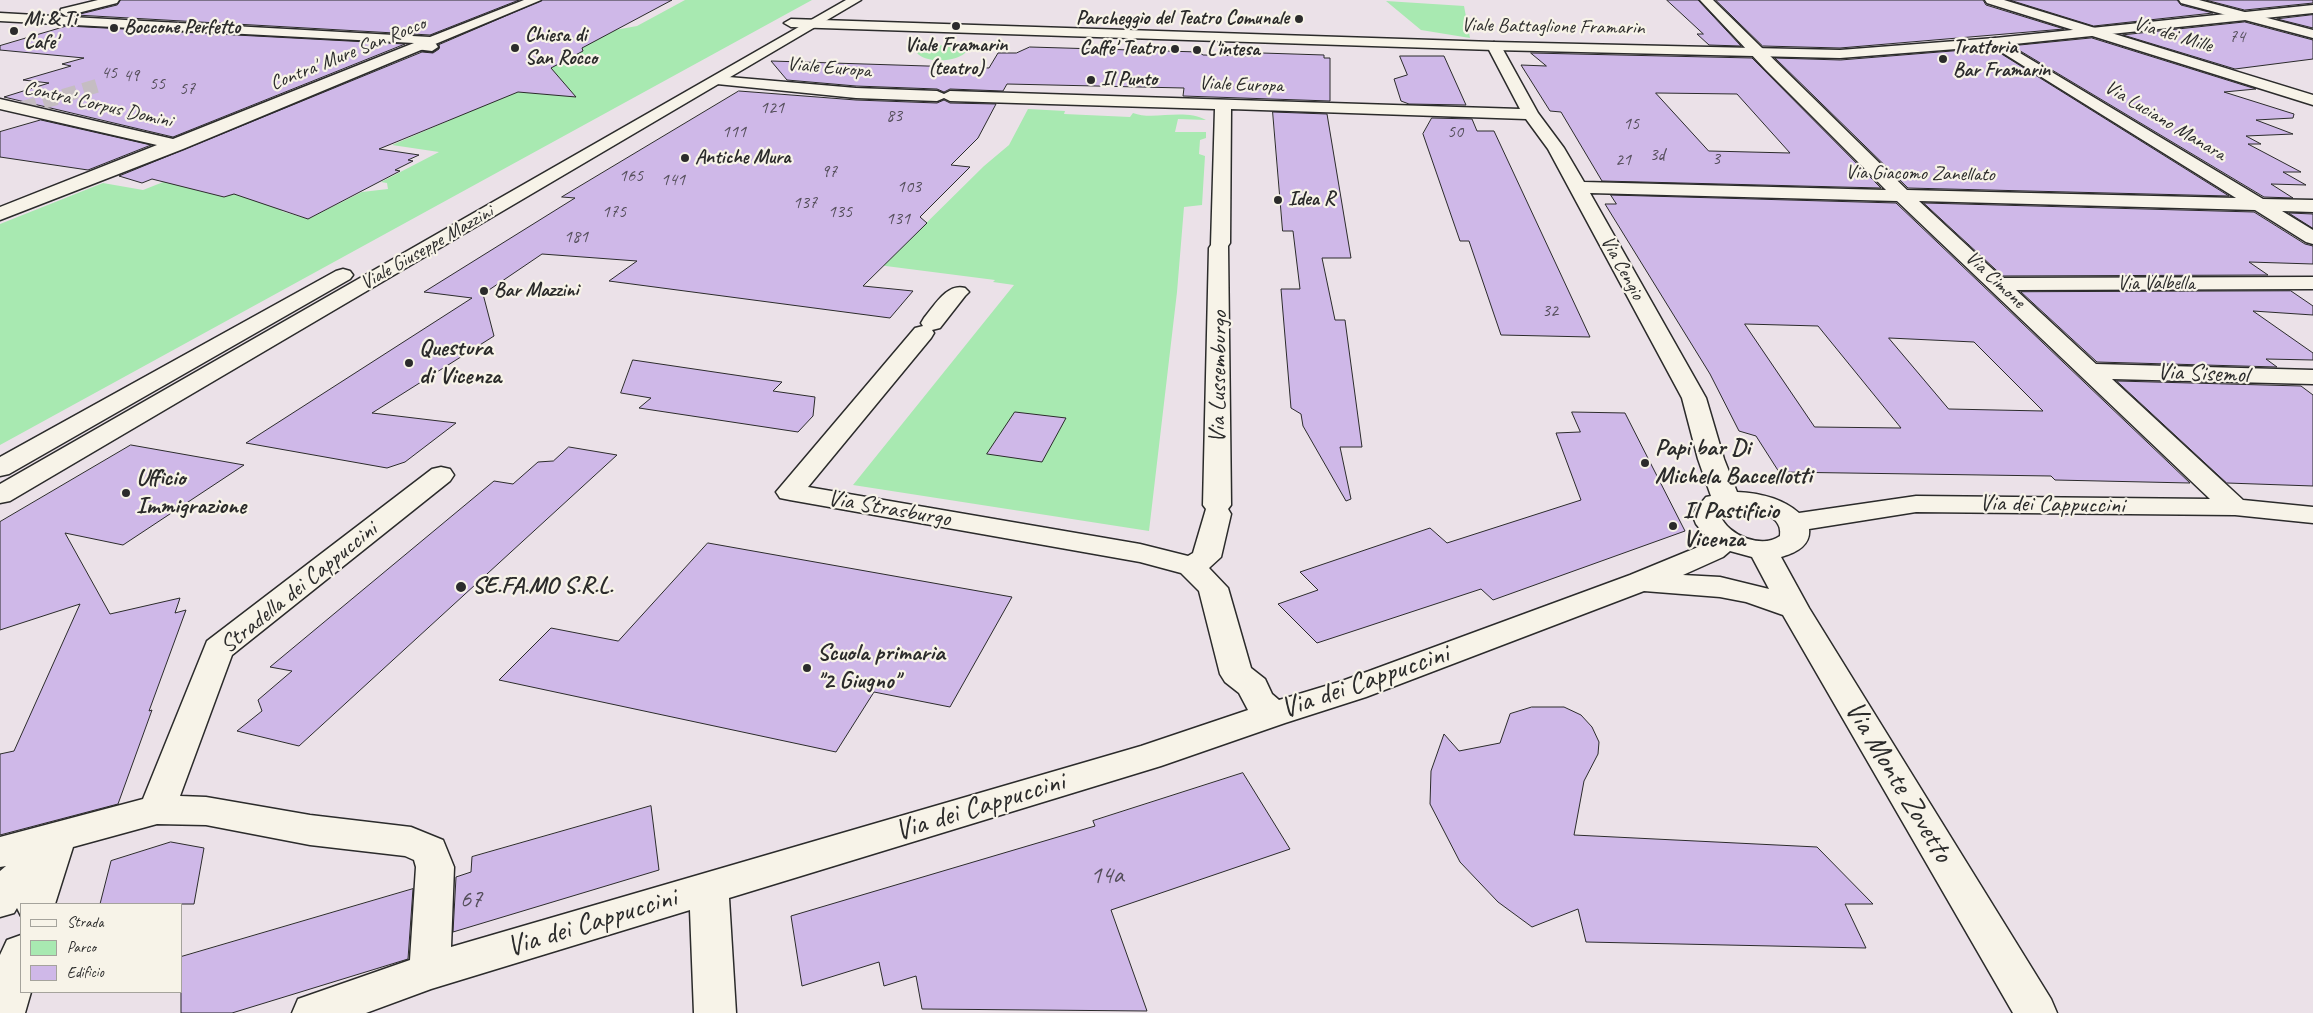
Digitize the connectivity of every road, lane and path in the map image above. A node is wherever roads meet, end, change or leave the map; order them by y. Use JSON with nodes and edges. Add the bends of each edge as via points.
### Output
{"nodes":[{"id":1,"x":113,"y":0,"type":"edge"},
{"id":2,"x":535,"y":0,"type":"edge"},
{"id":3,"x":833,"y":0,"type":"edge"},
{"id":4,"x":855,"y":0,"type":"edge"},
{"id":5,"x":1706,"y":0,"type":"edge"},
{"id":6,"x":1992,"y":0,"type":"edge"},
{"id":7,"x":2186,"y":0,"type":"edge"},
{"id":8,"x":2313,"y":9,"type":"edge"},
{"id":9,"x":0,"y":17,"type":"edge"},
{"id":10,"x":2248,"y":17,"type":"junction"},
{"id":11,"x":41,"y":19,"type":"junction"},
{"id":12,"x":791,"y":24,"type":"junction"},
{"id":13,"x":813,"y":24,"type":"junction"},
{"id":14,"x":0,"y":30,"type":"edge"},
{"id":15,"x":2096,"y":32,"type":"junction"},
{"id":16,"x":2313,"y":34,"type":"edge"},
{"id":17,"x":1995,"y":42,"type":"junction"},
{"id":18,"x":429,"y":45,"type":"junction"},
{"id":19,"x":1494,"y":46,"type":"junction"},
{"id":20,"x":1756,"y":52,"type":"junction"},
{"id":21,"x":717,"y":80,"type":"junction"},
{"id":22,"x":2313,"y":100,"type":"edge"},
{"id":23,"x":3,"y":106,"type":"edge"},
{"id":24,"x":1223,"y":106,"type":"junction"},
{"id":25,"x":1531,"y":114,"type":"junction"},
{"id":26,"x":177,"y":145,"type":"junction"},
{"id":27,"x":1577,"y":187,"type":"junction"},
{"id":28,"x":1906,"y":197,"type":"junction"},
{"id":29,"x":2262,"y":205,"type":"junction"},
{"id":30,"x":2313,"y":206,"type":"edge"},
{"id":31,"x":0,"y":214,"type":"edge"},
{"id":32,"x":2313,"y":238,"type":"edge"},
{"id":33,"x":1999,"y":284,"type":"junction"},
{"id":34,"x":2313,"y":284,"type":"edge"},
{"id":35,"x":958,"y":292,"type":"dead end"},
{"id":36,"x":2092,"y":371,"type":"junction"},
{"id":37,"x":2313,"y":377,"type":"edge"},
{"id":38,"x":0,"y":468,"type":"edge"},
{"id":39,"x":441,"y":475,"type":"dead end"},
{"id":40,"x":0,"y":495,"type":"edge"},
{"id":41,"x":1726,"y":500,"type":"junction"},
{"id":42,"x":2235,"y":507,"type":"junction"},
{"id":43,"x":2313,"y":515,"type":"edge"},
{"id":44,"x":1792,"y":523,"type":"junction"},
{"id":45,"x":1726,"y":539,"type":"junction"},
{"id":46,"x":1762,"y":549,"type":"junction"},
{"id":47,"x":1192,"y":567,"type":"junction"},
{"id":48,"x":1641,"y":582,"type":"junction"},
{"id":49,"x":1794,"y":608,"type":"junction"},
{"id":50,"x":1273,"y":714,"type":"junction"},
{"id":51,"x":157,"y":810,"type":"junction"},
{"id":52,"x":60,"y":837,"type":"junction"},
{"id":53,"x":0,"y":852,"type":"edge"},
{"id":54,"x":709,"y":888,"type":"junction"},
{"id":55,"x":0,"y":901,"type":"edge"},
{"id":56,"x":35,"y":903,"type":"edge"},
{"id":57,"x":20,"y":957,"type":"edge"},
{"id":58,"x":430,"y":972,"type":"junction"},
{"id":59,"x":4,"y":1013,"type":"edge"},
{"id":60,"x":313,"y":1013,"type":"edge"},
{"id":61,"x":715,"y":1013,"type":"edge"},
{"id":62,"x":2036,"y":1013,"type":"edge"}],
"edges":[{"from":1,"to":11,"type":"street"},
{"from":2,"to":18,"type":"street","name":"Contra' Mure San Rocco"},
{"from":3,"to":12,"type":"street","name":"Viale Giuseppe Mazzini"},
{"from":4,"to":13,"type":"street","name":"Viale Giuseppe Mazzini"},
{"from":5,"to":20,"type":"street","name":"Via Cimone"},
{"from":6,"to":15,"type":"street","name":"Via dei Mille"},
{"from":7,"to":10,"type":"street"},
{"from":8,"to":10,"type":"street","name":"Viale Battaglione Framarin"},
{"from":9,"to":11,"type":"street"},
{"from":10,"to":15,"type":"street","name":"Viale Battaglione Framarin"},
{"from":10,"to":16,"type":"street"},
{"from":11,"to":14,"type":"street"},
{"from":11,"to":18,"type":"street"},
{"from":12,"to":13,"type":"street","name":"Viale Battaglione Framarin"},
{"from":12,"to":38,"type":"street","name":"Viale Giuseppe Mazzini"},
{"from":13,"to":19,"type":"street","name":"Viale Battaglione Framarin"},
{"from":13,"to":21,"type":"street","name":"Viale Giuseppe Mazzini"},
{"from":15,"to":17,"type":"street","name":"Viale Battaglione Framarin"},
{"from":15,"to":22,"type":"street","name":"Via dei Mille"},
{"from":17,"to":20,"type":"street","name":"Viale Battaglione Framarin","via":[[1840,54]]},
{"from":17,"to":29,"type":"street","name":"Via Luciano Manara"},
{"from":18,"to":26,"type":"street","name":"Contra' Mure San Rocco"},
{"from":19,"to":20,"type":"street","name":"Viale Battaglione Framarin"},
{"from":19,"to":25,"type":"street","name":"Via Cengio"},
{"from":20,"to":28,"type":"street","name":"Via Cimone"},
{"from":21,"to":24,"type":"street","name":"Viale Europa","via":[[856,93]]},
{"from":21,"to":40,"type":"street","name":"Viale Giuseppe Mazzini"},
{"from":23,"to":26,"type":"street","name":"Contra' Corpus Domini"},
{"from":24,"to":25,"type":"street","name":"Viale Europa"},
{"from":24,"to":47,"type":"street","name":"Via Lussemburgo","via":[[1217,510],[1206,557]]},
{"from":25,"to":27,"type":"street","name":"Via Cengio","via":[[1556,148]]},
{"from":26,"to":31,"type":"street","name":"Contra' Mure San Rocco"},
{"from":27,"to":28,"type":"street","name":"Via Giacomo Zanellato"},
{"from":27,"to":41,"type":"street","name":"Via Cengio","via":[[1694,398]]},
{"from":28,"to":29,"type":"street","name":"Via Giacomo Zanellato"},
{"from":28,"to":33,"type":"street","name":"Via Cimone"},
{"from":29,"to":30,"type":"street","name":"Via Giacomo Zanellato"},
{"from":29,"to":32,"type":"street","name":"Via Luciano Manara"},
{"from":33,"to":34,"type":"street","name":"Via Valbella"},
{"from":33,"to":36,"type":"street","name":"Via Cimone"},
{"from":35,"to":47,"type":"street","name":"Via Strasburgo","via":[[790,492],[1140,553]]},
{"from":36,"to":37,"type":"street","name":"Via Sisemol"},
{"from":36,"to":42,"type":"street","name":"Via Cimone"},
{"from":39,"to":51,"type":"street","name":"Stradella dei Cappuccini","via":[[218,649]]},
{"from":41,"to":44,"type":"street","via":[[1771,508]]},
{"from":41,"to":45,"type":"street","via":[[1716,503],[1706,514],[1710,527]]},
{"from":42,"to":43,"type":"street","name":"Via dei Cappuccini"},
{"from":42,"to":44,"type":"street","name":"Via dei Cappuccini","via":[[1916,504]]},
{"from":44,"to":46,"type":"street","via":[[1795,530],[1791,543]]},
{"from":45,"to":46,"type":"street"},
{"from":45,"to":48,"type":"street","name":"Via dei Cappuccini","via":[[1714,551]]},
{"from":46,"to":49,"type":"street","name":"Via Monte Zovetto"},
{"from":47,"to":50,"type":"street","via":[[1213,588],[1236,674],[1253,687],[1258,700]]},
{"from":48,"to":49,"type":"street","name":"Via dei Cappuccini","via":[[1720,587]]},
{"from":48,"to":50,"type":"street","name":"Via dei Cappuccini","via":[[1354,689]]},
{"from":49,"to":62,"type":"street","name":"Via Monte Zovetto"},
{"from":50,"to":54,"type":"street","name":"Via dei Cappuccini","via":[[1149,757]]},
{"from":51,"to":52,"type":"street"},
{"from":51,"to":58,"type":"street","via":[[206,812],[310,830],[411,842],[430,851],[435,867]]},
{"from":52,"to":53,"type":"street"},
{"from":52,"to":55,"type":"street","via":[[12,884]]},
{"from":52,"to":56,"type":"street"},
{"from":54,"to":58,"type":"street","name":"Via dei Cappuccini"},
{"from":54,"to":61,"type":"street"},
{"from":57,"to":59,"type":"street"},
{"from":58,"to":60,"type":"street","name":"Via dei Cappuccini"}]}
